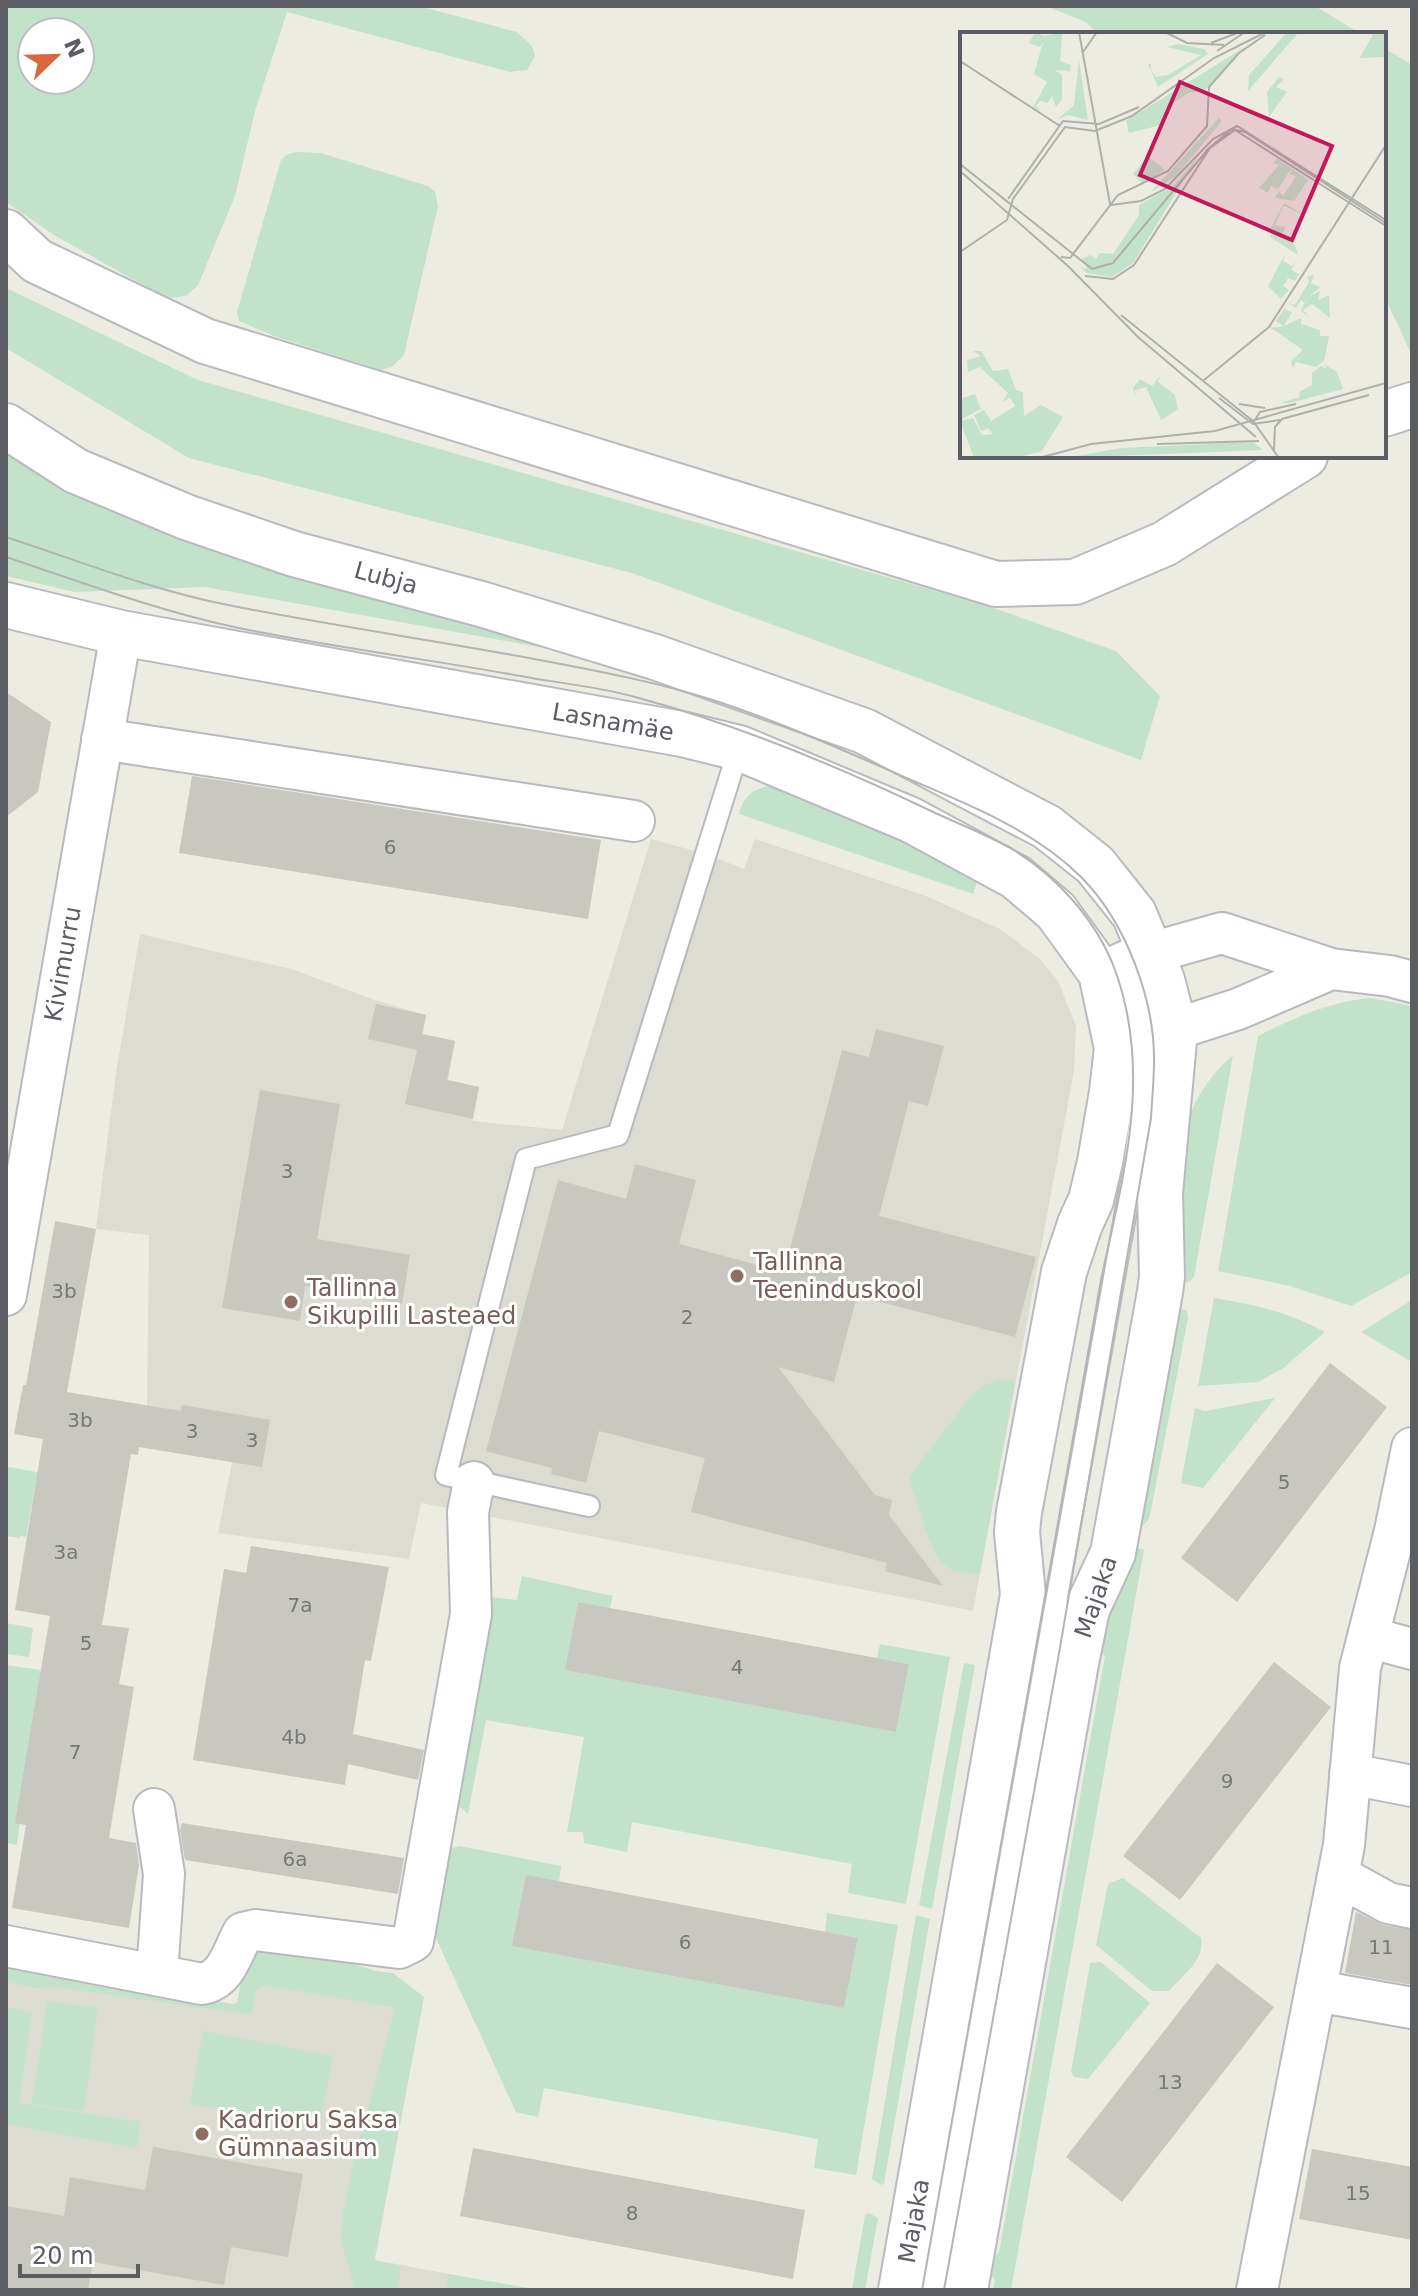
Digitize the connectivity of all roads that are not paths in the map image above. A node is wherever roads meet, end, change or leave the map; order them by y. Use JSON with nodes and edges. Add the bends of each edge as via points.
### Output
{"nodes":[{"id":1,"x":6,"y":232,"type":"edge"},
{"id":2,"x":1412,"y":405,"type":"edge"},
{"id":3,"x":1386,"y":413,"type":"edge"},
{"id":4,"x":6,"y":426,"type":"edge"},
{"id":5,"x":1302,"y":458,"type":"edge"},
{"id":6,"x":6,"y":605,"type":"edge"},
{"id":7,"x":121,"y":633,"type":"junction"},
{"id":8,"x":697,"y":673,"type":"junction"},
{"id":9,"x":102,"y":739,"type":"junction"},
{"id":10,"x":739,"y":748,"type":"junction"},
{"id":11,"x":634,"y":821,"type":"dead end"},
{"id":12,"x":1126,"y":962,"type":"junction"},
{"id":13,"x":1331,"y":969,"type":"junction"},
{"id":14,"x":1412,"y":982,"type":"edge"},
{"id":15,"x":1145,"y":1040,"type":"junction"},
{"id":16,"x":6,"y":1295,"type":"edge"},
{"id":17,"x":1412,"y":1448,"type":"edge"},
{"id":18,"x":474,"y":1482,"type":"junction"},
{"id":19,"x":589,"y":1506,"type":"dead end"},
{"id":20,"x":1404,"y":1533,"type":"edge"},
{"id":21,"x":1368,"y":1637,"type":"junction"},
{"id":22,"x":1412,"y":1649,"type":"edge"},
{"id":23,"x":1350,"y":1774,"type":"junction"},
{"id":24,"x":1412,"y":1786,"type":"edge"},
{"id":25,"x":154,"y":1809,"type":"dead end"},
{"id":26,"x":1339,"y":1876,"type":"junction"},
{"id":27,"x":1412,"y":1908,"type":"edge"},
{"id":28,"x":6,"y":1946,"type":"edge"},
{"id":29,"x":157,"y":1974,"type":"junction"},
{"id":30,"x":1316,"y":1991,"type":"junction"},
{"id":31,"x":1412,"y":2008,"type":"edge"},
{"id":32,"x":901,"y":2290,"type":"edge"},
{"id":33,"x":933,"y":2290,"type":"edge"},
{"id":34,"x":965,"y":2290,"type":"edge"},
{"id":35,"x":1257,"y":2290,"type":"edge"}],
"edges":[{"from":1,"to":5,"type":"street","via":[[37,261],[205,341],[996,584],[1075,582],[1164,544]]},
{"from":2,"to":3,"type":"street"},
{"from":4,"to":8,"type":"street","name":"Lubja","via":[[76,471],[186,517]]},
{"from":6,"to":7,"type":"street","name":"Lasnamäe"},
{"from":7,"to":9,"type":"street","name":"Kivimurru"},
{"from":7,"to":10,"type":"street","name":"Lasnamäe"},
{"from":8,"to":10,"type":"street"},
{"from":8,"to":12,"type":"street","via":[[864,731],[1047,827],[1095,865],[1134,914]]},
{"from":9,"to":11,"type":"street"},
{"from":9,"to":16,"type":"street","name":"Kivimurru"},
{"from":10,"to":12,"type":"street","name":"Lasnamäe","via":[[911,820],[1016,877]]},
{"from":10,"to":18,"type":"lane","via":[[618,1135],[526,1159],[446,1475]]},
{"from":12,"to":13,"type":"street","via":[[1222,933]]},
{"from":12,"to":15,"type":"street","name":"Majaka"},
{"from":12,"to":15,"type":"street","name":"Majaka"},
{"from":13,"to":14,"type":"street"},
{"from":13,"to":15,"type":"street","via":[[1238,1009]]},
{"from":15,"to":32,"type":"street","name":"Majaka","via":[[1064,1272],[1019,1512],[1023,1595]]},
{"from":15,"to":33,"type":"lane","via":[[1134,1166]]},
{"from":15,"to":34,"type":"street","name":"Majaka","via":[[1160,1193],[1160,1292],[1113,1553],[1087,1609],[1076,1663]]},
{"from":17,"to":20,"type":"street"},
{"from":18,"to":19,"type":"lane"},
{"from":18,"to":29,"type":"street","via":[[468,1512],[471,1614],[413,1941],[399,1948],[256,1930],[243,1933],[214,1981],[202,1984]]},
{"from":20,"to":21,"type":"street"},
{"from":21,"to":22,"type":"street"},
{"from":21,"to":23,"type":"street"},
{"from":23,"to":24,"type":"street"},
{"from":23,"to":26,"type":"street"},
{"from":25,"to":29,"type":"street","via":[[164,1874]]},
{"from":26,"to":27,"type":"street","via":[[1388,1903]]},
{"from":26,"to":30,"type":"street"},
{"from":28,"to":29,"type":"street"},
{"from":30,"to":31,"type":"street"},
{"from":30,"to":35,"type":"street"}]}
